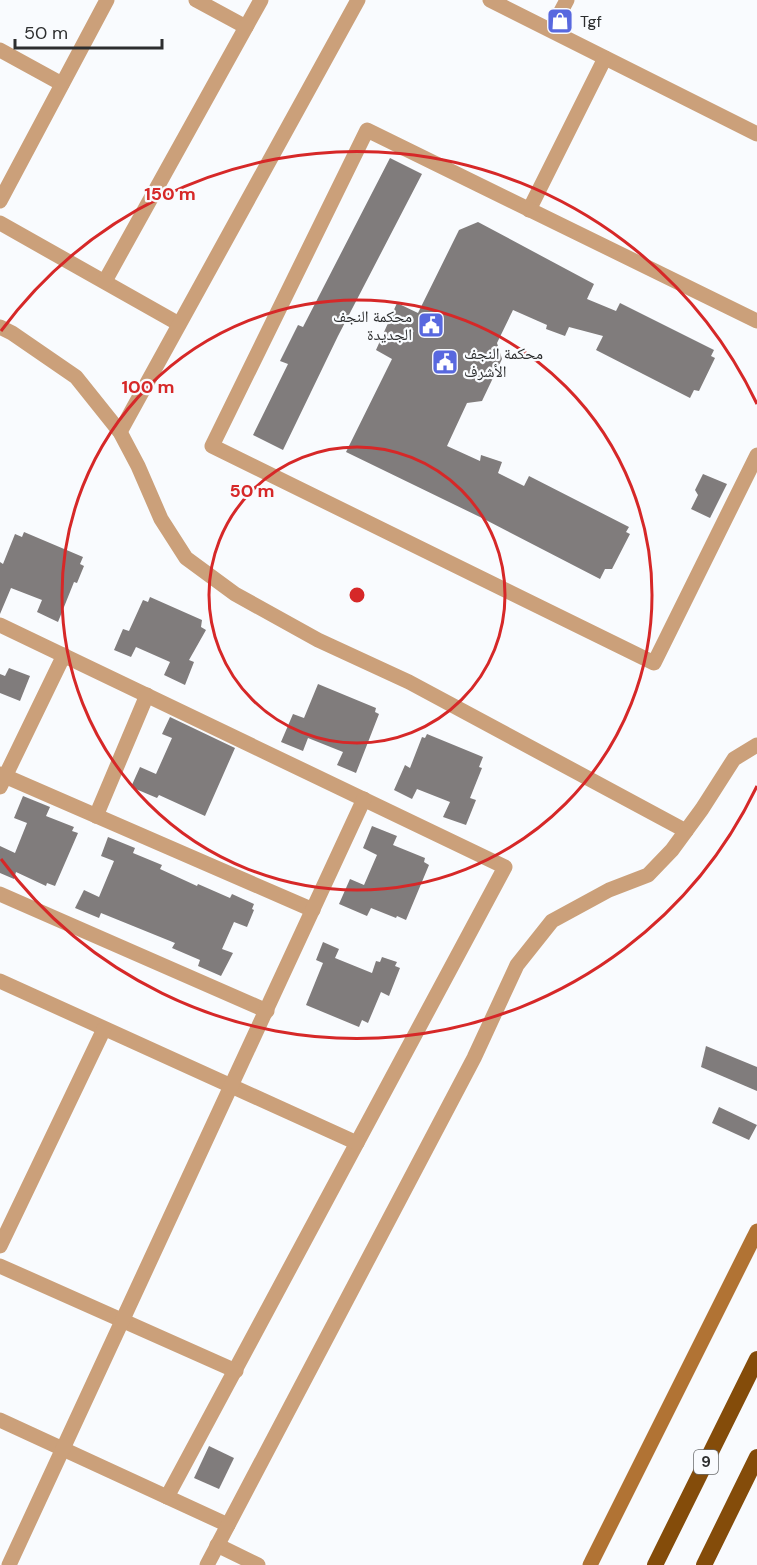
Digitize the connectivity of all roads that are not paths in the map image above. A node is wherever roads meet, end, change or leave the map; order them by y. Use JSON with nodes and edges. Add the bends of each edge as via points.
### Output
{"nodes":[{"id":1,"x":107,"y":0,"type":"edge"},
{"id":2,"x":196,"y":0,"type":"edge"},
{"id":3,"x":261,"y":0,"type":"edge"},
{"id":4,"x":358,"y":0,"type":"edge"},
{"id":5,"x":490,"y":0,"type":"edge"},
{"id":6,"x":567,"y":0,"type":"edge"},
{"id":7,"x":246,"y":27,"type":"junction"},
{"id":8,"x":550,"y":30,"type":"junction"},
{"id":9,"x":0,"y":50,"type":"edge"},
{"id":10,"x":605,"y":58,"type":"junction"},
{"id":11,"x":62,"y":84,"type":"junction"},
{"id":12,"x":757,"y":134,"type":"edge"},
{"id":13,"x":0,"y":201,"type":"edge"},
{"id":14,"x":529,"y":210,"type":"junction"},
{"id":15,"x":0,"y":223,"type":"edge"},
{"id":16,"x":105,"y":281,"type":"junction"},
{"id":17,"x":757,"y":321,"type":"edge"},
{"id":18,"x":179,"y":324,"type":"junction"},
{"id":19,"x":0,"y":327,"type":"edge"},
{"id":20,"x":120,"y":432,"type":"junction"},
{"id":21,"x":757,"y":455,"type":"edge"},
{"id":22,"x":0,"y":625,"type":"edge"},
{"id":23,"x":64,"y":655,"type":"junction"},
{"id":24,"x":147,"y":695,"type":"junction"},
{"id":25,"x":757,"y":745,"type":"edge"},
{"id":26,"x":2,"y":779,"type":"edge"},
{"id":27,"x":364,"y":800,"type":"junction"},
{"id":28,"x":96,"y":816,"type":"junction"},
{"id":29,"x":686,"y":831,"type":"junction"},
{"id":30,"x":0,"y":894,"type":"edge"},
{"id":31,"x":313,"y":910,"type":"junction"},
{"id":32,"x":0,"y":981,"type":"edge"},
{"id":33,"x":267,"y":1011,"type":"junction"},
{"id":34,"x":104,"y":1029,"type":"junction"},
{"id":35,"x":232,"y":1088,"type":"junction"},
{"id":36,"x":357,"y":1143,"type":"junction"},
{"id":37,"x":757,"y":1231,"type":"edge"},
{"id":38,"x":0,"y":1246,"type":"edge"},
{"id":39,"x":0,"y":1266,"type":"edge"},
{"id":40,"x":122,"y":1321,"type":"junction"},
{"id":41,"x":757,"y":1359,"type":"edge"},
{"id":42,"x":236,"y":1371,"type":"junction"},
{"id":43,"x":0,"y":1420,"type":"edge"},
{"id":44,"x":62,"y":1449,"type":"junction"},
{"id":45,"x":757,"y":1457,"type":"edge"},
{"id":46,"x":167,"y":1497,"type":"junction"},
{"id":47,"x":228,"y":1525,"type":"junction"},
{"id":48,"x":217,"y":1545,"type":"junction"},
{"id":49,"x":9,"y":1565,"type":"edge"},
{"id":50,"x":207,"y":1565,"type":"edge"},
{"id":51,"x":258,"y":1565,"type":"edge"},
{"id":52,"x":590,"y":1565,"type":"edge"},
{"id":53,"x":655,"y":1565,"type":"edge"},
{"id":54,"x":704,"y":1565,"type":"edge"}],
"edges":[{"from":1,"to":11,"type":"street"},
{"from":2,"to":7,"type":"street"},
{"from":3,"to":7,"type":"street"},
{"from":4,"to":18,"type":"street"},
{"from":5,"to":8,"type":"street"},
{"from":6,"to":8,"type":"street"},
{"from":7,"to":16,"type":"street"},
{"from":8,"to":10,"type":"street"},
{"from":9,"to":11,"type":"street"},
{"from":10,"to":12,"type":"street"},
{"from":10,"to":14,"type":"street"},
{"from":11,"to":13,"type":"street"},
{"from":14,"to":17,"type":"street"},
{"from":14,"to":21,"type":"street","via":[[367,130],[212,446],[654,663]]},
{"from":15,"to":16,"type":"street"},
{"from":16,"to":18,"type":"street"},
{"from":18,"to":20,"type":"street"},
{"from":19,"to":20,"type":"street","via":[[76,377]]},
{"from":20,"to":29,"type":"street","via":[[161,519],[186,558],[235,594],[318,640],[409,682]]},
{"from":22,"to":23,"type":"street"},
{"from":23,"to":24,"type":"street"},
{"from":23,"to":26,"type":"street"},
{"from":24,"to":27,"type":"street"},
{"from":24,"to":28,"type":"street"},
{"from":25,"to":29,"type":"street","via":[[734,759]]},
{"from":26,"to":28,"type":"street"},
{"from":27,"to":31,"type":"street"},
{"from":27,"to":36,"type":"street","via":[[505,867]]},
{"from":28,"to":31,"type":"street"},
{"from":29,"to":47,"type":"street","via":[[648,876],[609,890],[552,921],[517,965],[474,1058]]},
{"from":30,"to":33,"type":"street"},
{"from":31,"to":33,"type":"street"},
{"from":32,"to":34,"type":"street"},
{"from":33,"to":35,"type":"street"},
{"from":34,"to":35,"type":"street"},
{"from":34,"to":38,"type":"street"},
{"from":35,"to":36,"type":"street"},
{"from":35,"to":40,"type":"street"},
{"from":36,"to":42,"type":"street"},
{"from":37,"to":52,"type":"main road"},
{"from":39,"to":40,"type":"street"},
{"from":40,"to":42,"type":"street"},
{"from":40,"to":44,"type":"street"},
{"from":41,"to":53,"type":"highway","number":"9"},
{"from":42,"to":46,"type":"street"},
{"from":43,"to":44,"type":"street"},
{"from":44,"to":46,"type":"street"},
{"from":44,"to":49,"type":"street"},
{"from":45,"to":54,"type":"highway"},
{"from":46,"to":47,"type":"street"},
{"from":47,"to":48,"type":"street"},
{"from":48,"to":50,"type":"street"},
{"from":48,"to":51,"type":"street"}]}
